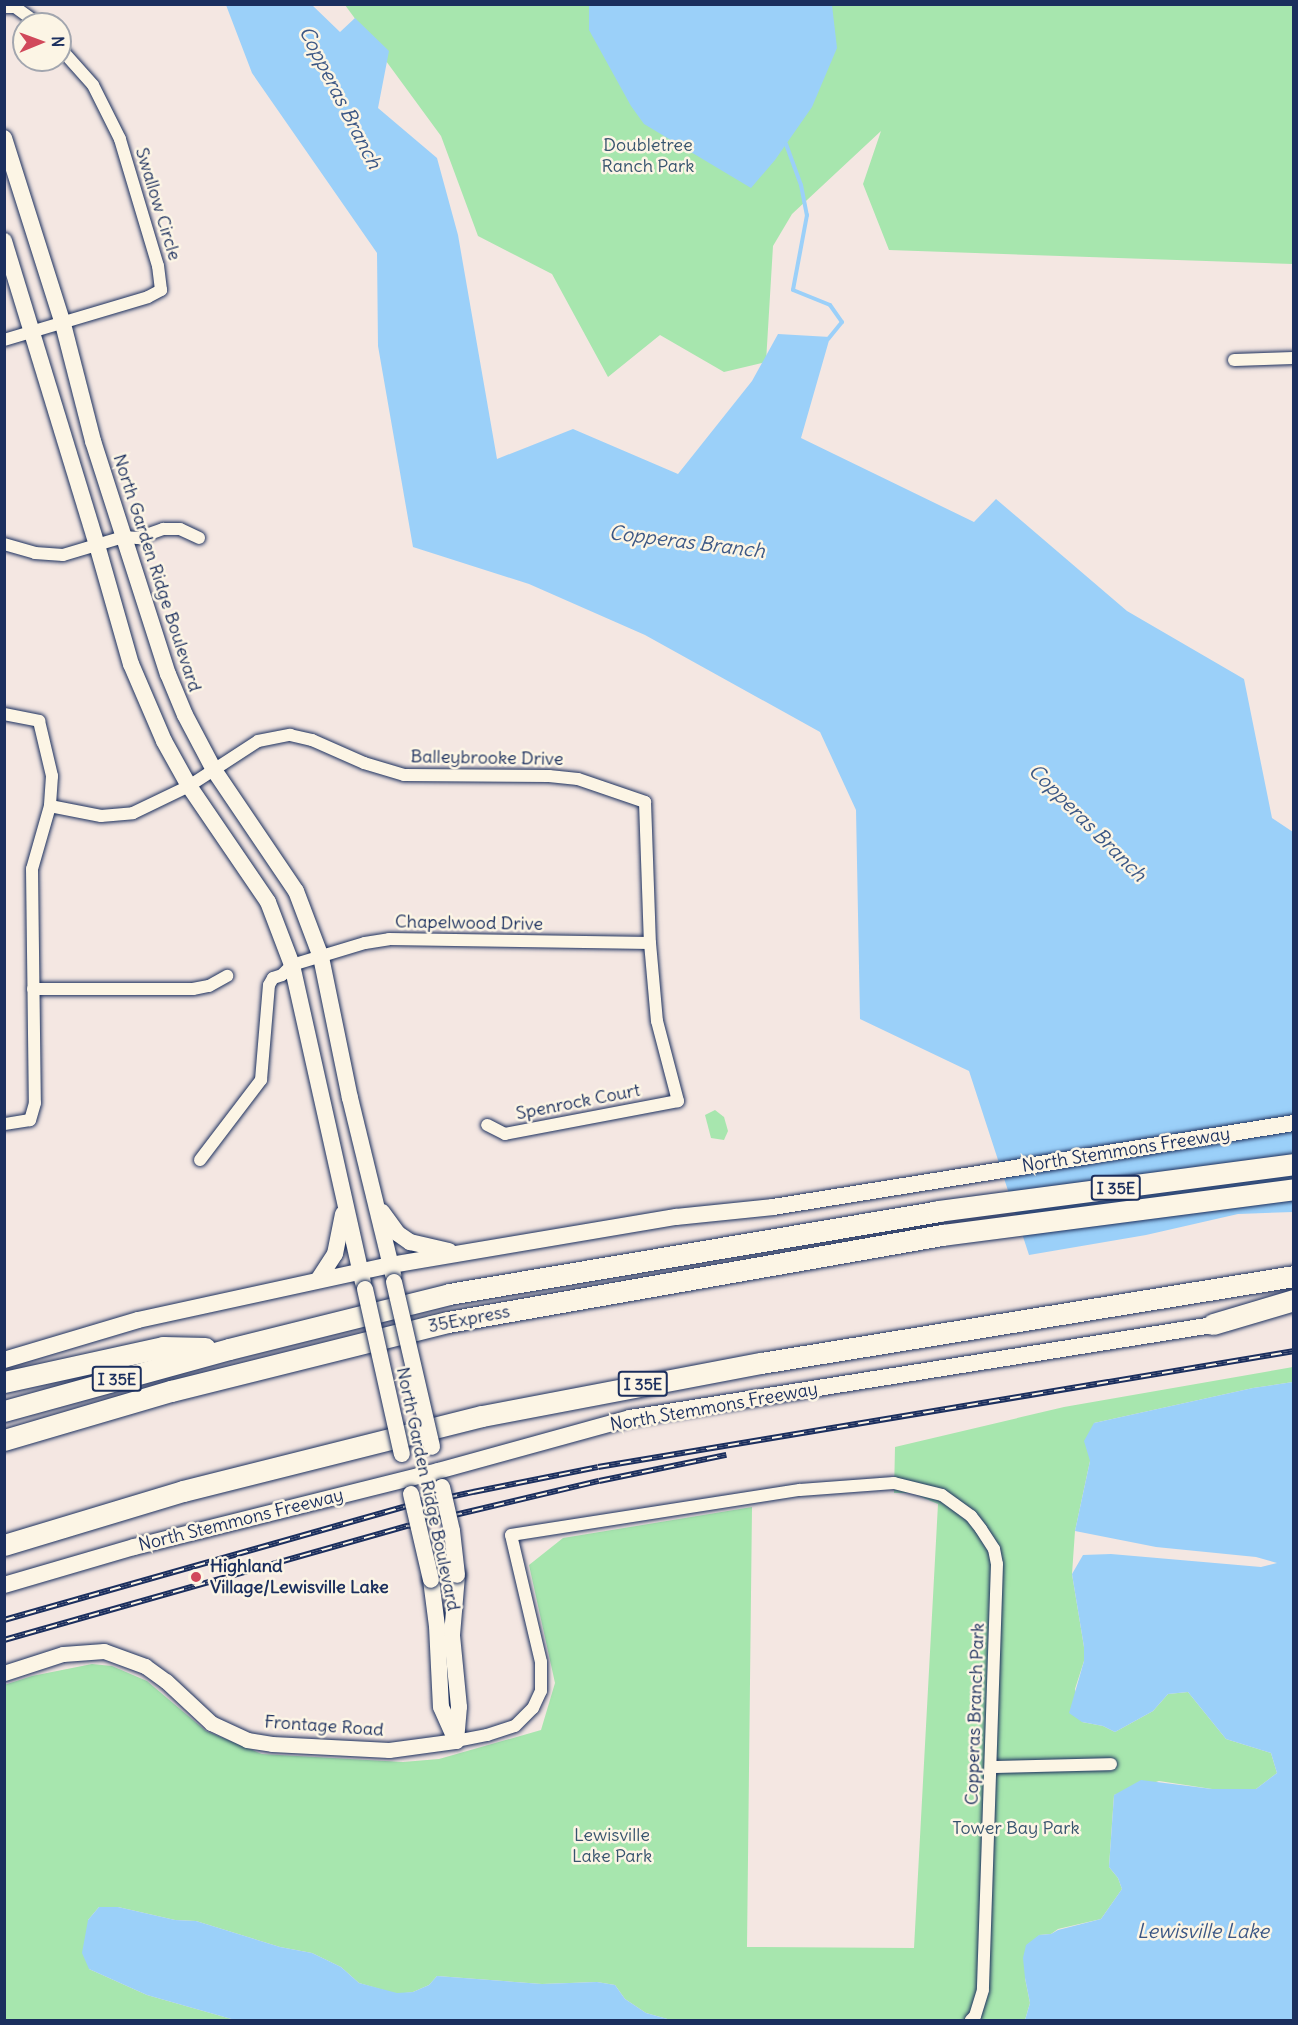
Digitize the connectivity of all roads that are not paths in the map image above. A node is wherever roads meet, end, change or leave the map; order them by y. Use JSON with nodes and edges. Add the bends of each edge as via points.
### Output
{"nodes":[{"id":1,"x":4,"y":7,"type":"edge"},
{"id":2,"x":22,"y":12,"type":"edge"},
{"id":3,"x":72,"y":61,"type":"edge"},
{"id":4,"x":5,"y":139,"type":"edge"},
{"id":5,"x":4,"y":241,"type":"edge"},
{"id":6,"x":63,"y":324,"type":"junction"},
{"id":7,"x":33,"y":334,"type":"junction"},
{"id":8,"x":4,"y":340,"type":"edge"},
{"id":9,"x":1293,"y":358,"type":"edge"},
{"id":10,"x":1234,"y":360,"type":"dead end"},
{"id":11,"x":123,"y":537,"type":"junction"},
{"id":12,"x":199,"y":538,"type":"dead end"},
{"id":13,"x":4,"y":544,"type":"edge"},
{"id":14,"x":97,"y":545,"type":"junction"},
{"id":15,"x":4,"y":714,"type":"edge"},
{"id":16,"x":214,"y":770,"type":"junction"},
{"id":17,"x":189,"y":786,"type":"junction"},
{"id":18,"x":50,"y":806,"type":"junction"},
{"id":19,"x":650,"y":943,"type":"junction"},
{"id":20,"x":321,"y":957,"type":"junction"},
{"id":21,"x":292,"y":965,"type":"junction"},
{"id":22,"x":227,"y":976,"type":"dead end"},
{"id":23,"x":33,"y":989,"type":"junction"},
{"id":24,"x":678,"y":1101,"type":"joint"},
{"id":25,"x":1293,"y":1123,"type":"edge"},
{"id":26,"x":4,"y":1124,"type":"edge"},
{"id":27,"x":487,"y":1125,"type":"dead end"},
{"id":28,"x":200,"y":1160,"type":"dead end"},
{"id":29,"x":1293,"y":1164,"type":"edge"},
{"id":30,"x":1293,"y":1189,"type":"edge"},
{"id":31,"x":344,"y":1201,"type":"junction"},
{"id":32,"x":376,"y":1202,"type":"junction"},
{"id":33,"x":459,"y":1253,"type":"junction"},
{"id":34,"x":391,"y":1265,"type":"junction"},
{"id":35,"x":361,"y":1272,"type":"junction"},
{"id":36,"x":1293,"y":1276,"type":"edge"},
{"id":37,"x":318,"y":1280,"type":"junction"},
{"id":38,"x":1293,"y":1300,"type":"edge"},
{"id":39,"x":1293,"y":1311,"type":"edge"},
{"id":40,"x":1213,"y":1324,"type":"junction"},
{"id":41,"x":229,"y":1349,"type":"junction"},
{"id":42,"x":4,"y":1360,"type":"edge"},
{"id":43,"x":4,"y":1382,"type":"edge"},
{"id":44,"x":4,"y":1411,"type":"edge"},
{"id":45,"x":4,"y":1440,"type":"edge"},
{"id":46,"x":438,"y":1471,"type":"junction"},
{"id":47,"x":408,"y":1478,"type":"junction"},
{"id":48,"x":4,"y":1545,"type":"edge"},
{"id":49,"x":4,"y":1585,"type":"edge"},
{"id":50,"x":4,"y":1673,"type":"edge"},
{"id":51,"x":456,"y":1741,"type":"junction"},
{"id":52,"x":1111,"y":1764,"type":"dead end"},
{"id":53,"x":991,"y":1767,"type":"junction"},
{"id":54,"x":971,"y":2020,"type":"edge"}],
"edges":[{"from":1,"to":2,"type":"street"},
{"from":3,"to":6,"type":"street","name":"Swallow Circle","via":[[93,85],[120,139],[158,266],[161,290]]},
{"from":4,"to":6,"type":"main road","name":"North Garden Ridge Boulevard"},
{"from":5,"to":7,"type":"main road","name":"North Garden Ridge Boulevard"},
{"from":6,"to":7,"type":"street","name":"Swallow Circle"},
{"from":6,"to":11,"type":"main road","name":"North Garden Ridge Boulevard"},
{"from":7,"to":8,"type":"street","name":"Swallow Circle"},
{"from":7,"to":14,"type":"main road","name":"North Garden Ridge Boulevard"},
{"from":9,"to":10,"type":"street"},
{"from":11,"to":12,"type":"street","via":[[138,538],[163,529],[180,529]]},
{"from":11,"to":14,"type":"street"},
{"from":11,"to":16,"type":"main road","name":"North Garden Ridge Boulevard","via":[[168,674]]},
{"from":13,"to":14,"type":"street","via":[[35,553],[63,555]]},
{"from":14,"to":17,"type":"main road","name":"North Garden Ridge Boulevard","via":[[131,664],[164,741]]},
{"from":15,"to":18,"type":"street","via":[[39,721],[52,776]]},
{"from":16,"to":17,"type":"street","name":"Balleybrooke Drive"},
{"from":16,"to":19,"type":"street","name":"Balleybrooke Drive","via":[[258,741],[290,735],[404,775],[578,779],[645,802]]},
{"from":16,"to":20,"type":"main road","name":"North Garden Ridge Boulevard","via":[[296,891]]},
{"from":17,"to":18,"type":"street","name":"Balleybrooke Drive","via":[[116,817]]},
{"from":17,"to":21,"type":"main road","name":"North Garden Ridge Boulevard","via":[[268,902]]},
{"from":18,"to":23,"type":"street","via":[[32,869]]},
{"from":19,"to":20,"type":"street","name":"Chapelwood Drive","via":[[389,939]]},
{"from":19,"to":24,"type":"street","name":"Balleybrooke Drive","via":[[657,1021]]},
{"from":20,"to":21,"type":"street","name":"Chapelwood Drive"},
{"from":20,"to":32,"type":"main road","name":"North Garden Ridge Boulevard"},
{"from":21,"to":28,"type":"street","via":[[269,985],[261,1080]]},
{"from":21,"to":31,"type":"main road","name":"North Garden Ridge Boulevard"},
{"from":22,"to":23,"type":"street","via":[[193,989]]},
{"from":23,"to":26,"type":"street","via":[[35,1103],[30,1120]]},
{"from":24,"to":27,"type":"street","name":"Spenrock Court","via":[[505,1134]]},
{"from":25,"to":33,"type":"main road","name":"North Stemmons Freeway"},
{"from":29,"to":41,"type":"highway","name":"North Stemmons Freeway","number":"I 35E","via":[[938,1211],[449,1294]]},
{"from":30,"to":45,"type":"highway","name":"35Express","via":[[942,1235],[448,1322],[171,1391]]},
{"from":31,"to":35,"type":"main road","name":"North Garden Ridge Boulevard"},
{"from":31,"to":37,"type":"main road","via":[[335,1254]]},
{"from":32,"to":33,"type":"main road","via":[[392,1226],[410,1242]]},
{"from":32,"to":34,"type":"main road","name":"North Garden Ridge Boulevard"},
{"from":33,"to":34,"type":"main road","name":"North Stemmons Freeway"},
{"from":34,"to":35,"type":"main road","name":"North Stemmons Freeway"},
{"from":34,"to":46,"type":"main road","name":"North Garden Ridge Boulevard","bridge":true},
{"from":35,"to":37,"type":"main road","name":"North Stemmons Freeway"},
{"from":35,"to":47,"type":"main road","name":"North Garden Ridge Boulevard","bridge":true},
{"from":36,"to":48,"type":"highway","name":"North Stemmons Freeway","number":"I 35E","via":[[761,1363],[482,1416],[183,1491]]},
{"from":37,"to":42,"type":"main road","name":"North Stemmons Freeway","via":[[138,1320]]},
{"from":38,"to":40,"type":"highway"},
{"from":39,"to":40,"type":"main road","name":"North Stemmons Freeway"},
{"from":40,"to":46,"type":"main road","name":"North Stemmons Freeway","via":[[630,1418]]},
{"from":41,"to":43,"type":"highway","via":[[163,1347]]},
{"from":41,"to":44,"type":"highway","name":"North Stemmons Freeway","number":"I 35E"},
{"from":46,"to":47,"type":"main road","name":"North Stemmons Freeway"},
{"from":46,"to":51,"type":"main road","name":"North Garden Ridge Boulevard","bridge":true,"via":[[457,1575],[452,1635],[459,1707]]},
{"from":47,"to":49,"type":"main road","name":"North Stemmons Freeway","via":[[134,1547]]},
{"from":47,"to":51,"type":"main road","name":"North Garden Ridge Boulevard","bridge":true,"via":[[431,1580],[441,1707]]},
{"from":50,"to":51,"type":"street","name":"Frontage Road","via":[[63,1654],[104,1652],[145,1666],[166,1680],[211,1723],[247,1740],[389,1750]]},
{"from":51,"to":53,"type":"street","name":"Copperas Branch Park","via":[[514,1726],[533,1708],[541,1691],[541,1662],[511,1534],[800,1490],[894,1483],[942,1495],[971,1516],[994,1549]]},
{"from":52,"to":53,"type":"street"},
{"from":53,"to":54,"type":"street","name":"Copperas Branch Park","via":[[983,1990]]}]}
